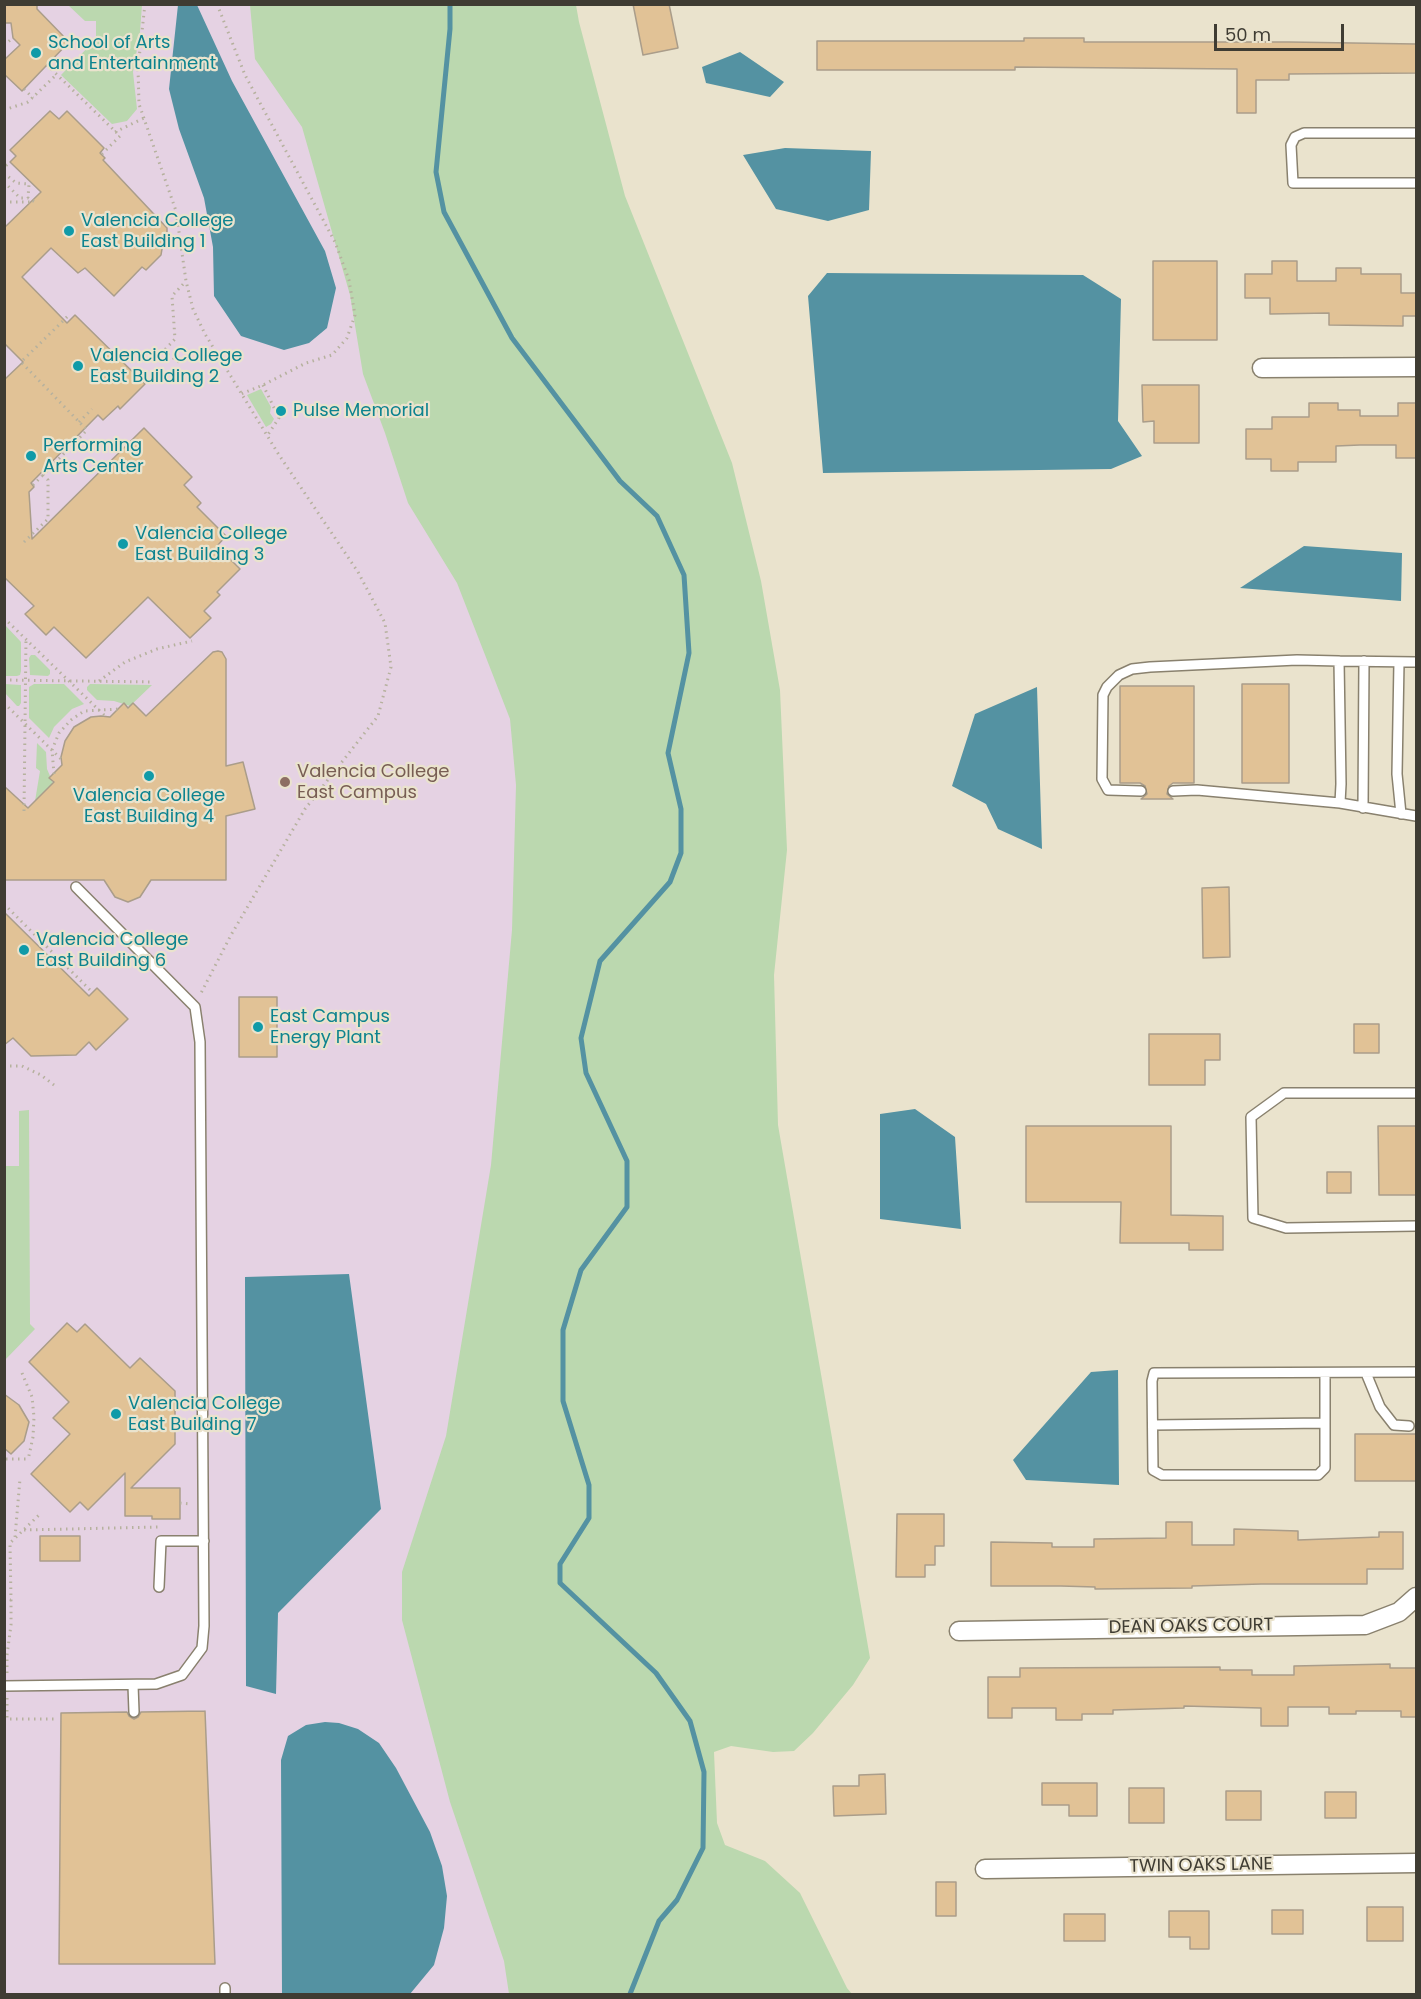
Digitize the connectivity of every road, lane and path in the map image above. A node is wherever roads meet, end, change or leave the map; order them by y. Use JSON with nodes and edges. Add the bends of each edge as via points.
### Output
{"nodes":[{"id":1,"x":146,"y":4,"type":"edge"},
{"id":2,"x":217,"y":4,"type":"edge"},
{"id":3,"x":12,"y":38,"type":"dead end"},
{"id":4,"x":4,"y":45,"type":"edge"},
{"id":5,"x":47,"y":65,"type":"dead end"},
{"id":6,"x":57,"y":74,"type":"junction"},
{"id":7,"x":24,"y":89,"type":"dead end"},
{"id":8,"x":33,"y":98,"type":"junction"},
{"id":9,"x":4,"y":110,"type":"edge"},
{"id":10,"x":144,"y":118,"type":"junction"},
{"id":11,"x":116,"y":132,"type":"junction"},
{"id":12,"x":1416,"y":133,"type":"edge"},
{"id":13,"x":102,"y":154,"type":"dead end"},
{"id":14,"x":4,"y":161,"type":"edge"},
{"id":15,"x":4,"y":167,"type":"edge"},
{"id":16,"x":4,"y":172,"type":"edge"},
{"id":17,"x":4,"y":182,"type":"edge"},
{"id":18,"x":1416,"y":183,"type":"edge"},
{"id":19,"x":28,"y":198,"type":"junction"},
{"id":20,"x":4,"y":202,"type":"edge"},
{"id":21,"x":186,"y":281,"type":"junction"},
{"id":22,"x":68,"y":316,"type":"dead end"},
{"id":23,"x":163,"y":351,"type":"junction"},
{"id":24,"x":148,"y":352,"type":"dead end"},
{"id":25,"x":182,"y":364,"type":"dead end"},
{"id":26,"x":1416,"y":367,"type":"edge"},
{"id":27,"x":1262,"y":368,"type":"dead end"},
{"id":28,"x":262,"y":385,"type":"junction"},
{"id":29,"x":241,"y":393,"type":"junction"},
{"id":30,"x":92,"y":409,"type":"dead end"},
{"id":31,"x":79,"y":422,"type":"junction"},
{"id":32,"x":267,"y":436,"type":"junction"},
{"id":33,"x":43,"y":475,"type":"junction"},
{"id":34,"x":33,"y":485,"type":"dead end"},
{"id":35,"x":24,"y":542,"type":"dead end"},
{"id":36,"x":4,"y":618,"type":"edge"},
{"id":37,"x":26,"y":638,"type":"junction"},
{"id":38,"x":192,"y":641,"type":"dead end"},
{"id":39,"x":1339,"y":661,"type":"junction"},
{"id":40,"x":1364,"y":661,"type":"junction"},
{"id":41,"x":1399,"y":662,"type":"junction"},
{"id":42,"x":1416,"y":662,"type":"edge"},
{"id":43,"x":4,"y":680,"type":"edge"},
{"id":44,"x":25,"y":680,"type":"junction"},
{"id":45,"x":68,"y":680,"type":"junction"},
{"id":46,"x":99,"y":681,"type":"junction"},
{"id":47,"x":154,"y":682,"type":"dead end"},
{"id":48,"x":4,"y":703,"type":"edge"},
{"id":49,"x":98,"y":709,"type":"junction"},
{"id":50,"x":119,"y":709,"type":"dead end"},
{"id":51,"x":106,"y":717,"type":"dead end"},
{"id":52,"x":25,"y":724,"type":"junction"},
{"id":53,"x":52,"y":750,"type":"junction"},
{"id":54,"x":61,"y":759,"type":"dead end"},
{"id":55,"x":54,"y":774,"type":"dead end"},
{"id":56,"x":1141,"y":791,"type":"dead end"},
{"id":57,"x":1173,"y":791,"type":"dead end"},
{"id":58,"x":1340,"y":803,"type":"junction"},
{"id":59,"x":1363,"y":808,"type":"junction"},
{"id":60,"x":24,"y":811,"type":"dead end"},
{"id":61,"x":1401,"y":814,"type":"junction"},
{"id":62,"x":1416,"y":816,"type":"edge"},
{"id":63,"x":76,"y":888,"type":"dead end"},
{"id":64,"x":4,"y":904,"type":"edge"},
{"id":65,"x":92,"y":992,"type":"dead end"},
{"id":66,"x":195,"y":1007,"type":"junction"},
{"id":67,"x":4,"y":1066,"type":"edge"},
{"id":68,"x":54,"y":1085,"type":"dead end"},
{"id":69,"x":1416,"y":1093,"type":"edge"},
{"id":70,"x":1416,"y":1226,"type":"edge"},
{"id":71,"x":1416,"y":1372,"type":"edge"},
{"id":72,"x":22,"y":1373,"type":"dead end"},
{"id":73,"x":1325,"y":1373,"type":"junction"},
{"id":74,"x":1366,"y":1373,"type":"junction"},
{"id":75,"x":1325,"y":1423,"type":"junction"},
{"id":76,"x":1153,"y":1425,"type":"junction"},
{"id":77,"x":1409,"y":1426,"type":"dead end"},
{"id":78,"x":6,"y":1459,"type":"edge"},
{"id":79,"x":20,"y":1479,"type":"dead end"},
{"id":80,"x":180,"y":1503,"type":"dead end"},
{"id":81,"x":194,"y":1504,"type":"dead end"},
{"id":82,"x":39,"y":1515,"type":"dead end"},
{"id":83,"x":166,"y":1527,"type":"dead end"},
{"id":84,"x":24,"y":1530,"type":"junction"},
{"id":85,"x":15,"y":1539,"type":"junction"},
{"id":86,"x":204,"y":1541,"type":"junction"},
{"id":87,"x":159,"y":1587,"type":"dead end"},
{"id":88,"x":1416,"y":1597,"type":"edge"},
{"id":89,"x":4,"y":1600,"type":"edge"},
{"id":90,"x":958,"y":1631,"type":"dead end"},
{"id":91,"x":134,"y":1685,"type":"junction"},
{"id":92,"x":4,"y":1686,"type":"edge"},
{"id":93,"x":134,"y":1712,"type":"dead end"},
{"id":94,"x":1416,"y":1863,"type":"edge"},
{"id":95,"x":985,"y":1869,"type":"dead end"}],
"edges":[{"from":1,"to":10,"type":"path","via":[[138,68],[139,104]]},
{"from":2,"to":28,"type":"path","via":[[245,75],[335,242],[349,280],[355,315],[347,338],[332,355]]},
{"from":3,"to":4,"type":"path"},
{"from":5,"to":6,"type":"path"},
{"from":6,"to":8,"type":"path"},
{"from":6,"to":11,"type":"path"},
{"from":7,"to":8,"type":"path"},
{"from":8,"to":9,"type":"path"},
{"from":10,"to":11,"type":"path"},
{"from":10,"to":21,"type":"path","via":[[176,211]]},
{"from":11,"to":13,"type":"path","via":[[120,136]]},
{"from":12,"to":18,"type":"lane","via":[[1304,133],[1295,137],[1292,145],[1293,183]]},
{"from":14,"to":15,"type":"path","via":[[8,164]]},
{"from":16,"to":19,"type":"path","via":[[16,183],[29,184]]},
{"from":17,"to":19,"type":"path","via":[[20,198]]},
{"from":19,"to":20,"type":"path","via":[[37,203]]},
{"from":21,"to":23,"type":"path","via":[[172,296],[175,339]]},
{"from":21,"to":29,"type":"path","via":[[205,334]]},
{"from":22,"to":31,"type":"path","via":[[21,362]]},
{"from":23,"to":24,"type":"path","via":[[156,359]]},
{"from":23,"to":25,"type":"path"},
{"from":26,"to":27,"type":"street"},
{"from":28,"to":29,"type":"path"},
{"from":28,"to":32,"type":"path","via":[[279,418]]},
{"from":29,"to":32,"type":"path"},
{"from":30,"to":31,"type":"path"},
{"from":31,"to":33,"type":"path","via":[[87,430]]},
{"from":32,"to":66,"type":"path","via":[[363,582],[385,623],[391,667],[378,716],[305,809],[231,935]]},
{"from":33,"to":34,"type":"path"},
{"from":33,"to":35,"type":"path","via":[[48,480],[48,519]]},
{"from":36,"to":37,"type":"path"},
{"from":37,"to":44,"type":"path"},
{"from":37,"to":45,"type":"path"},
{"from":38,"to":46,"type":"path","via":[[125,662]]},
{"from":39,"to":40,"type":"lane"},
{"from":39,"to":56,"type":"lane","via":[[1150,667],[1119,675],[1103,695],[1102,779],[1108,790]]},
{"from":39,"to":58,"type":"lane"},
{"from":40,"to":41,"type":"lane"},
{"from":40,"to":59,"type":"lane"},
{"from":41,"to":42,"type":"lane"},
{"from":41,"to":61,"type":"lane","via":[[1397,774]]},
{"from":43,"to":44,"type":"path"},
{"from":44,"to":45,"type":"path"},
{"from":44,"to":52,"type":"path"},
{"from":45,"to":46,"type":"path"},
{"from":45,"to":49,"type":"path"},
{"from":46,"to":47,"type":"path"},
{"from":48,"to":52,"type":"path"},
{"from":49,"to":50,"type":"path"},
{"from":49,"to":51,"type":"path"},
{"from":49,"to":53,"type":"path","via":[[84,711],[71,720],[59,732]]},
{"from":52,"to":53,"type":"path"},
{"from":52,"to":60,"type":"path"},
{"from":53,"to":54,"type":"path"},
{"from":53,"to":55,"type":"path"},
{"from":57,"to":58,"type":"lane"},
{"from":58,"to":59,"type":"lane"},
{"from":59,"to":61,"type":"lane"},
{"from":61,"to":62,"type":"lane"},
{"from":63,"to":66,"type":"lane"},
{"from":64,"to":65,"type":"path"},
{"from":66,"to":86,"type":"lane","via":[[200,1042]]},
{"from":67,"to":68,"type":"path","via":[[22,1066]]},
{"from":69,"to":70,"type":"lane","via":[[1284,1093],[1251,1117],[1253,1218],[1286,1228]]},
{"from":71,"to":74,"type":"lane"},
{"from":72,"to":78,"type":"path","via":[[32,1397],[33,1437],[28,1459]]},
{"from":73,"to":74,"type":"lane"},
{"from":73,"to":75,"type":"lane"},
{"from":73,"to":76,"type":"lane","via":[[1154,1373]]},
{"from":74,"to":77,"type":"lane","via":[[1380,1407],[1394,1425]]},
{"from":75,"to":76,"type":"lane"},
{"from":75,"to":76,"type":"lane","via":[[1325,1468],[1318,1475],[1162,1475],[1153,1470]]},
{"from":79,"to":85,"type":"path"},
{"from":80,"to":81,"type":"path"},
{"from":82,"to":84,"type":"path"},
{"from":83,"to":84,"type":"path"},
{"from":84,"to":85,"type":"path"},
{"from":85,"to":89,"type":"path","via":[[10,1543],[11,1600]]},
{"from":86,"to":87,"type":"lane","via":[[161,1541]]},
{"from":86,"to":91,"type":"lane","via":[[202,1648],[182,1676],[156,1684]]},
{"from":88,"to":90,"type":"street","name":"DEAN OAKS COURT","via":[[1399,1612],[1365,1625]]},
{"from":91,"to":92,"type":"lane"},
{"from":91,"to":93,"type":"lane"},
{"from":94,"to":95,"type":"street","name":"TWIN OAKS LANE"}]}
